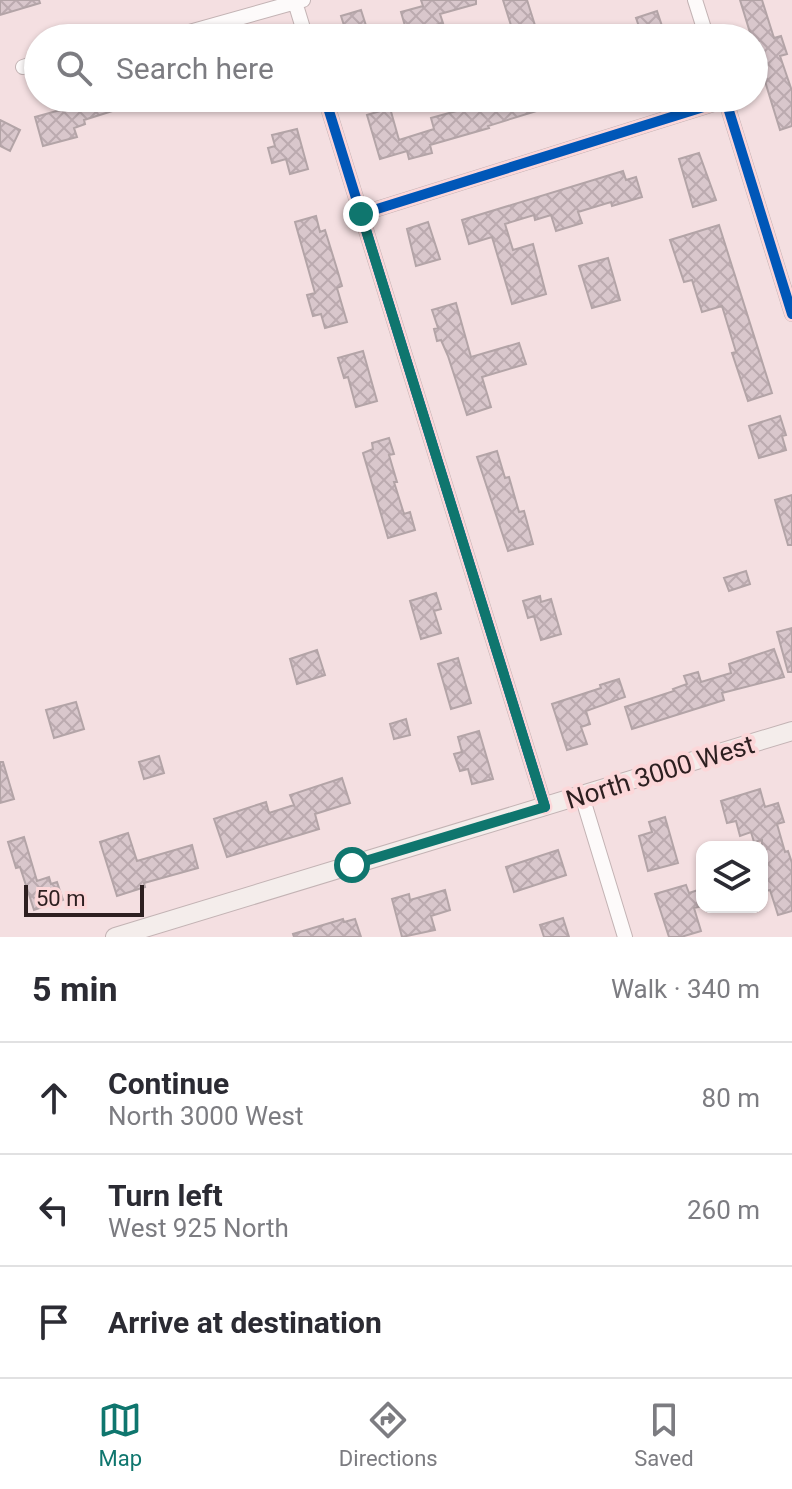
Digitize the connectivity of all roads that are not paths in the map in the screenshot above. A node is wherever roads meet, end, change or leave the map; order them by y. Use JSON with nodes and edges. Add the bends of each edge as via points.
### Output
{"nodes":[{"id":1,"x":695,"y":0,"type":"edge"},
{"id":2,"x":299,"y":1,"type":"edge"},
{"id":3,"x":218,"y":24,"type":"edge"},
{"id":4,"x":303,"y":24,"type":"edge"},
{"id":5,"x":703,"y":24,"type":"edge"},
{"id":6,"x":329,"y":112,"type":"edge"},
{"id":7,"x":684,"y":112,"type":"edge"},
{"id":8,"x":729,"y":112,"type":"edge"},
{"id":9,"x":361,"y":214,"type":"junction"},
{"id":10,"x":792,"y":314,"type":"edge"},
{"id":11,"x":792,"y":731,"type":"edge"},
{"id":12,"x":582,"y":796,"type":"junction"},
{"id":13,"x":545,"y":807,"type":"junction"},
{"id":14,"x":115,"y":937,"type":"edge"},
{"id":15,"x":625,"y":937,"type":"edge"}],
"edges":[{"from":1,"to":5,"type":"street"},
{"from":2,"to":3,"type":"street"},
{"from":2,"to":4,"type":"street"},
{"from":6,"to":9,"type":"street"},
{"from":7,"to":9,"type":"street"},
{"from":8,"to":10,"type":"street"},
{"from":9,"to":13,"type":"street"},
{"from":11,"to":12,"type":"main road","name":"North 3000 West"},
{"from":12,"to":13,"type":"main road","name":"North 3000 West"},
{"from":12,"to":15,"type":"street"},
{"from":13,"to":14,"type":"main road","name":"North 3000 West"}]}
